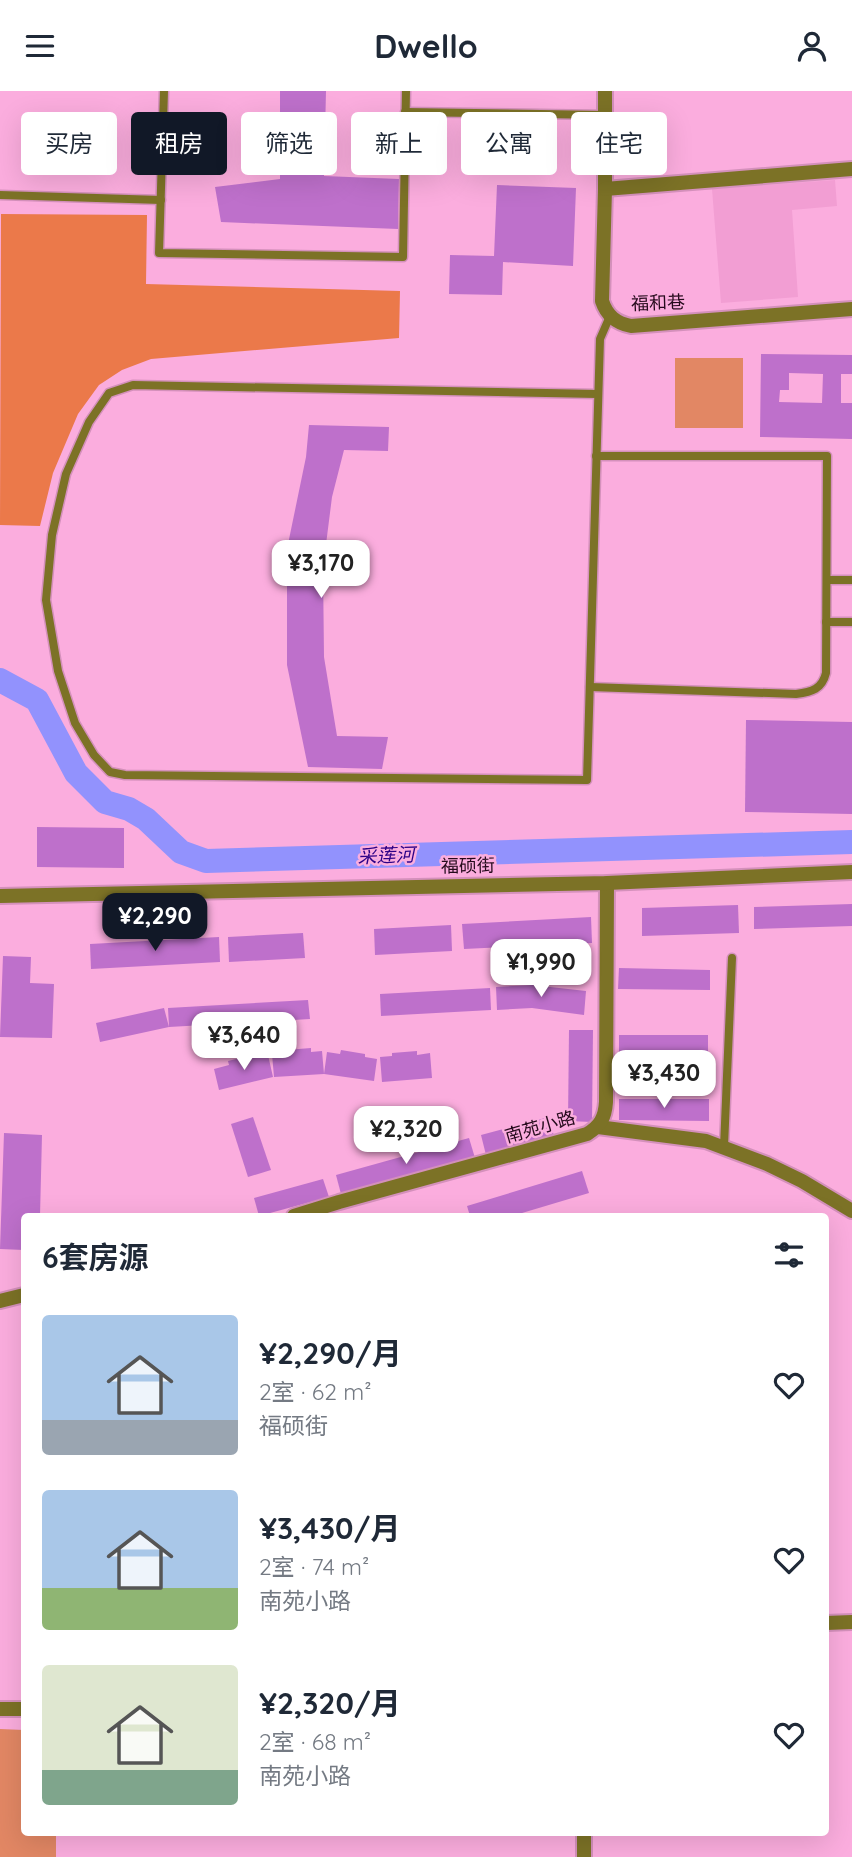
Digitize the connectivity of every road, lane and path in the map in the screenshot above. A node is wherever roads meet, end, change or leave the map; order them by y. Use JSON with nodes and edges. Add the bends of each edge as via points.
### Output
{"nodes":[{"id":1,"x":164,"y":91,"type":"edge"},
{"id":2,"x":406,"y":91,"type":"edge"},
{"id":3,"x":605,"y":91,"type":"edge"},
{"id":4,"x":405,"y":112,"type":"edge"},
{"id":5,"x":605,"y":112,"type":"edge"},
{"id":6,"x":447,"y":113,"type":"edge"},
{"id":7,"x":571,"y":114,"type":"edge"},
{"id":8,"x":852,"y":169,"type":"edge"},
{"id":9,"x":404,"y":175,"type":"edge"},
{"id":10,"x":605,"y":175,"type":"edge"},
{"id":11,"x":605,"y":189,"type":"junction"},
{"id":12,"x":0,"y":195,"type":"edge"},
{"id":13,"x":161,"y":200,"type":"junction"},
{"id":14,"x":852,"y":309,"type":"edge"},
{"id":15,"x":610,"y":316,"type":"junction"},
{"id":16,"x":597,"y":394,"type":"junction"},
{"id":17,"x":596,"y":456,"type":"junction"},
{"id":18,"x":827,"y":580,"type":"junction"},
{"id":19,"x":852,"y":580,"type":"edge"},
{"id":20,"x":826,"y":621,"type":"junction"},
{"id":21,"x":852,"y":622,"type":"edge"},
{"id":22,"x":590,"y":687,"type":"junction"},
{"id":23,"x":852,"y":872,"type":"edge"},
{"id":24,"x":607,"y":883,"type":"junction"},
{"id":25,"x":0,"y":896,"type":"edge"},
{"id":26,"x":732,"y":958,"type":"dead end"},
{"id":27,"x":598,"y":1127,"type":"junction"},
{"id":28,"x":724,"y":1147,"type":"junction"},
{"id":29,"x":852,"y":1211,"type":"edge"},
{"id":30,"x":304,"y":1213,"type":"edge"},
{"id":31,"x":21,"y":1296,"type":"edge"},
{"id":32,"x":0,"y":1301,"type":"edge"},
{"id":33,"x":852,"y":1622,"type":"edge"},
{"id":34,"x":829,"y":1623,"type":"edge"},
{"id":35,"x":0,"y":1709,"type":"edge"},
{"id":36,"x":21,"y":1709,"type":"edge"},
{"id":37,"x":584,"y":1836,"type":"edge"},
{"id":38,"x":584,"y":1857,"type":"edge"}],
"edges":[{"from":1,"to":13,"type":"lane"},
{"from":2,"to":4,"type":"lane"},
{"from":3,"to":5,"type":"street","name":"福和巷"},
{"from":6,"to":7,"type":"lane"},
{"from":8,"to":11,"type":"street"},
{"from":9,"to":13,"type":"lane","via":[[403,257],[159,253]]},
{"from":10,"to":11,"type":"street","name":"福和巷"},
{"from":11,"to":15,"type":"street","name":"福和巷","via":[[602,300]]},
{"from":12,"to":13,"type":"lane"},
{"from":14,"to":15,"type":"street","name":"福和巷","via":[[631,326]]},
{"from":15,"to":16,"type":"lane","via":[[600,339]]},
{"from":16,"to":17,"type":"lane"},
{"from":16,"to":22,"type":"lane","via":[[125,387],[109,393],[89,422],[66,474],[52,535],[46,600],[58,671],[75,723],[93,755],[110,772],[125,775],[587,781]]},
{"from":17,"to":18,"type":"lane","via":[[827,456]]},
{"from":17,"to":22,"type":"lane"},
{"from":18,"to":19,"type":"lane"},
{"from":18,"to":20,"type":"lane"},
{"from":20,"to":21,"type":"lane"},
{"from":20,"to":22,"type":"lane","via":[[826,673],[811,692]]},
{"from":23,"to":24,"type":"street","name":"福硕街"},
{"from":24,"to":25,"type":"street","name":"福硕街"},
{"from":24,"to":27,"type":"street","name":"南苑小路","via":[[606,1115]]},
{"from":26,"to":28,"type":"lane"},
{"from":27,"to":28,"type":"street"},
{"from":27,"to":30,"type":"street","name":"南苑小路","via":[[587,1134]]},
{"from":28,"to":29,"type":"street","via":[[802,1181]]},
{"from":31,"to":32,"type":"street"},
{"from":33,"to":34,"type":"street"},
{"from":35,"to":36,"type":"street"},
{"from":37,"to":38,"type":"street"}]}
